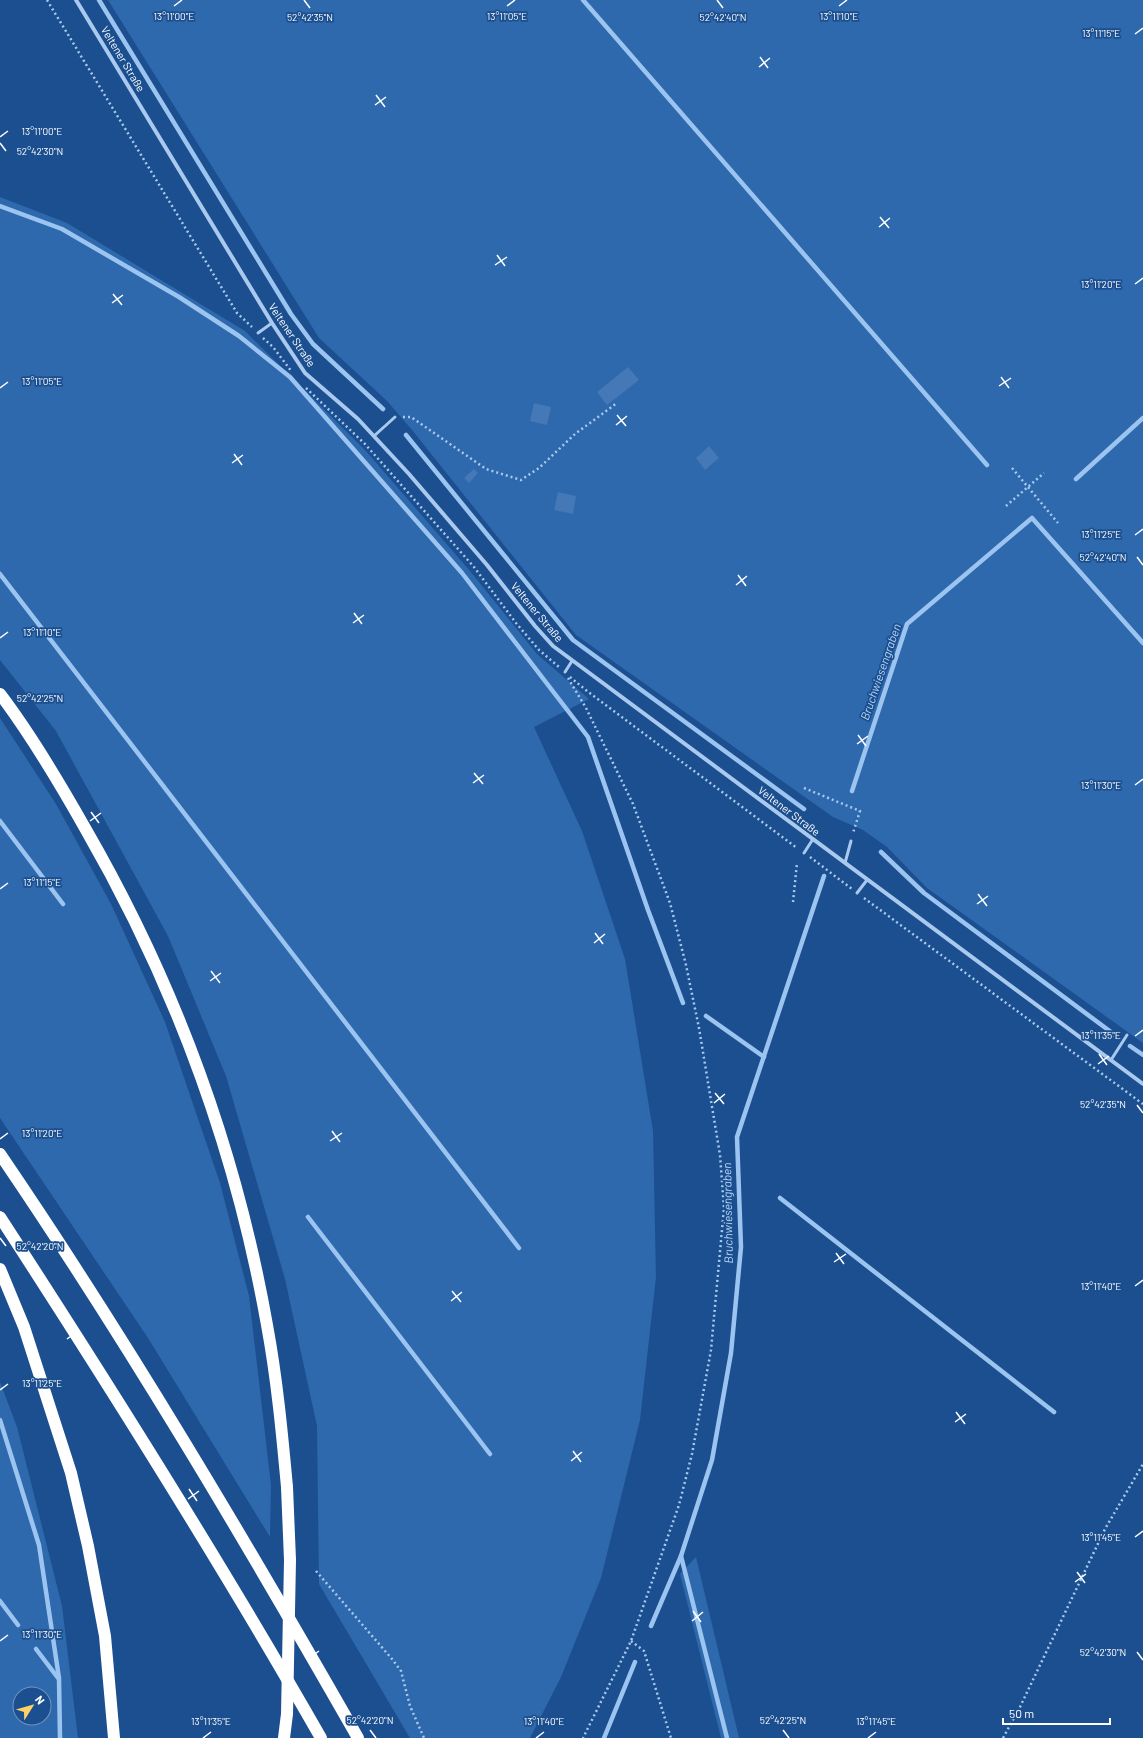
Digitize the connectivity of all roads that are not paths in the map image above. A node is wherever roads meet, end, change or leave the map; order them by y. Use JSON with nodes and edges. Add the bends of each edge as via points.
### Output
{"nodes":[{"id":1,"x":76,"y":0,"type":"edge"},
{"id":2,"x":272,"y":323,"type":"junction"},
{"id":3,"x":258,"y":333,"type":"road end"},
{"id":4,"x":395,"y":417,"type":"road end"},
{"id":5,"x":374,"y":436,"type":"junction"},
{"id":6,"x":572,"y":661,"type":"junction"},
{"id":7,"x":565,"y":672,"type":"road end"},
{"id":8,"x":0,"y":694,"type":"edge"},
{"id":9,"x":813,"y":839,"type":"junction"},
{"id":10,"x":851,"y":842,"type":"road end"},
{"id":11,"x":804,"y":853,"type":"road end"},
{"id":12,"x":845,"y":863,"type":"junction"},
{"id":13,"x":867,"y":880,"type":"junction"},
{"id":14,"x":857,"y":893,"type":"road end"},
{"id":15,"x":1127,"y":1035,"type":"dead end"},
{"id":16,"x":1111,"y":1060,"type":"junction"},
{"id":17,"x":1143,"y":1084,"type":"edge"},
{"id":18,"x":0,"y":1154,"type":"edge"},
{"id":19,"x":0,"y":1217,"type":"edge"},
{"id":20,"x":0,"y":1269,"type":"edge"},
{"id":21,"x":114,"y":1738,"type":"edge"},
{"id":22,"x":284,"y":1738,"type":"edge"},
{"id":23,"x":321,"y":1738,"type":"edge"},
{"id":24,"x":358,"y":1738,"type":"edge"}],
"edges":[{"from":1,"to":2,"type":"street","name":"Veltener Straße"},
{"from":2,"to":3,"type":"lane"},
{"from":2,"to":5,"type":"street","name":"Veltener Straße","via":[[305,372]]},
{"from":4,"to":5,"type":"lane"},
{"from":5,"to":6,"type":"street","name":"Veltener Straße","via":[[487,565],[535,626],[553,646]]},
{"from":6,"to":7,"type":"lane"},
{"from":6,"to":9,"type":"street","name":"Veltener Straße"},
{"from":8,"to":22,"type":"highway","bridge":true,"via":[[62,788],[110,870],[146,944],[180,1019],[236,1186],[267,1325],[287,1487],[290,1568],[287,1714]]},
{"from":9,"to":11,"type":"lane"},
{"from":9,"to":12,"type":"street","name":"Veltener Straße"},
{"from":10,"to":12,"type":"lane"},
{"from":12,"to":13,"type":"street","name":"Veltener Straße"},
{"from":13,"to":14,"type":"lane"},
{"from":13,"to":16,"type":"street","name":"Veltener Straße"},
{"from":15,"to":16,"type":"lane"},
{"from":16,"to":17,"type":"street","name":"Veltener Straße"},
{"from":18,"to":24,"type":"highway","via":[[112,1327],[205,1478]]},
{"from":19,"to":23,"type":"highway","via":[[86,1348],[176,1494]]},
{"from":20,"to":21,"type":"highway","via":[[24,1327],[71,1473],[105,1636]]}]}
